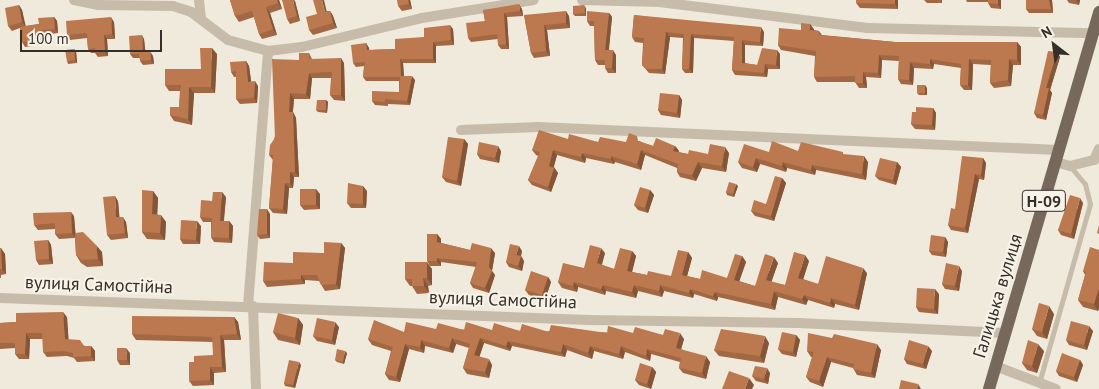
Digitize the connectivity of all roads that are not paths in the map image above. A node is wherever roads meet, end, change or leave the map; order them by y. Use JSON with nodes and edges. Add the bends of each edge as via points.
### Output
{"nodes":[{"id":1,"x":74,"y":0,"type":"edge"},
{"id":2,"x":199,"y":0,"type":"edge"},
{"id":3,"x":534,"y":0,"type":"edge"},
{"id":4,"x":582,"y":0,"type":"edge"},
{"id":5,"x":704,"y":4,"type":"edge"},
{"id":6,"x":1099,"y":12,"type":"edge"},
{"id":7,"x":201,"y":19,"type":"junction"},
{"id":8,"x":1093,"y":33,"type":"junction"},
{"id":9,"x":268,"y":51,"type":"junction"},
{"id":10,"x":461,"y":130,"type":"dead end"},
{"id":11,"x":1099,"y":149,"type":"edge"},
{"id":12,"x":1058,"y":156,"type":"junction"},
{"id":13,"x":1070,"y":166,"type":"junction"},
{"id":14,"x":0,"y":298,"type":"edge"},
{"id":15,"x":250,"y":306,"type":"junction"},
{"id":16,"x":1006,"y":333,"type":"junction"},
{"id":17,"x":995,"y":366,"type":"junction"},
{"id":18,"x":1039,"y":383,"type":"junction"},
{"id":19,"x":256,"y":389,"type":"edge"},
{"id":20,"x":989,"y":389,"type":"edge"},
{"id":21,"x":1056,"y":389,"type":"edge"}],
"edges":[{"from":1,"to":7,"type":"street","via":[[98,5],[173,6]]},
{"from":2,"to":7,"type":"street"},
{"from":3,"to":9,"type":"street","via":[[422,18],[302,47]]},
{"from":4,"to":5,"type":"street"},
{"from":5,"to":8,"type":"street","via":[[868,28]]},
{"from":6,"to":8,"type":"main road","name":"Галицька вулиця","number":"Н-09"},
{"from":7,"to":9,"type":"street","via":[[228,40]]},
{"from":8,"to":12,"type":"main road","name":"Галицька вулиця","number":"Н-09"},
{"from":9,"to":15,"type":"street"},
{"from":10,"to":12,"type":"street","via":[[538,127]]},
{"from":11,"to":13,"type":"street","via":[[1094,160]]},
{"from":12,"to":13,"type":"street"},
{"from":12,"to":16,"type":"main road","name":"Галицька вулиця","number":"Н-09"},
{"from":13,"to":18,"type":"lane","via":[[1085,184],[1090,204]]},
{"from":14,"to":15,"type":"street","name":"вулиця Самостійна"},
{"from":15,"to":16,"type":"street","name":"вулиця Самостійна","via":[[589,320],[799,323]]},
{"from":15,"to":19,"type":"street"},
{"from":16,"to":17,"type":"main road","name":"Галицька вулиця","number":"Н-09"},
{"from":17,"to":18,"type":"street"},
{"from":17,"to":20,"type":"main road","name":"Галицька вулиця","number":"Н-09"},
{"from":18,"to":21,"type":"street"}]}
